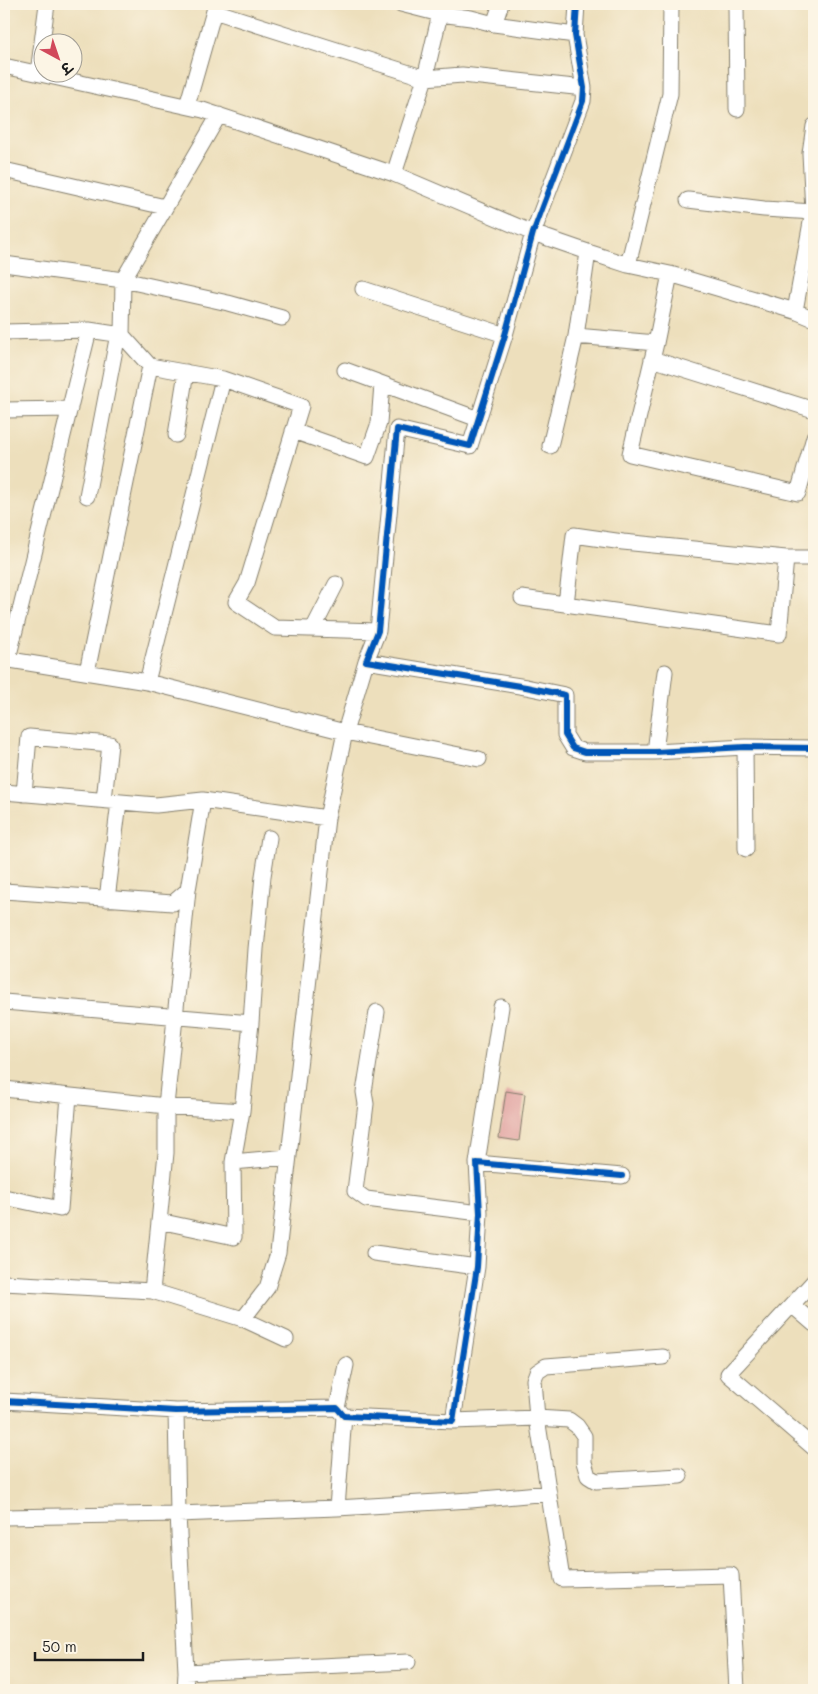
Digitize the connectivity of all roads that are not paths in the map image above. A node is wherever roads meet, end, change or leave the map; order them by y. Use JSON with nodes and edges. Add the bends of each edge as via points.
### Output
{"nodes":[{"id":1,"x":47,"y":4,"type":"edge"},
{"id":2,"x":401,"y":4,"type":"edge"},
{"id":3,"x":501,"y":4,"type":"edge"},
{"id":4,"x":577,"y":4,"type":"edge"},
{"id":5,"x":671,"y":4,"type":"edge"},
{"id":6,"x":736,"y":4,"type":"edge"},
{"id":7,"x":215,"y":7,"type":"edge"},
{"id":8,"x":440,"y":14,"type":"junction"},
{"id":9,"x":494,"y":24,"type":"junction"},
{"id":10,"x":43,"y":32,"type":"edge"},
{"id":11,"x":575,"y":35,"type":"junction"},
{"id":12,"x":4,"y":66,"type":"edge"},
{"id":13,"x":32,"y":72,"type":"edge"},
{"id":14,"x":426,"y":78,"type":"junction"},
{"id":15,"x":79,"y":82,"type":"edge"},
{"id":16,"x":584,"y":88,"type":"junction"},
{"id":17,"x":187,"y":106,"type":"junction"},
{"id":18,"x":737,"y":109,"type":"dead end"},
{"id":19,"x":219,"y":115,"type":"junction"},
{"id":20,"x":814,"y":126,"type":"edge"},
{"id":21,"x":812,"y":153,"type":"edge"},
{"id":22,"x":4,"y":170,"type":"edge"},
{"id":23,"x":394,"y":174,"type":"junction"},
{"id":24,"x":688,"y":200,"type":"dead end"},
{"id":25,"x":165,"y":206,"type":"junction"},
{"id":26,"x":814,"y":212,"type":"edge"},
{"id":27,"x":532,"y":233,"type":"junction"},
{"id":28,"x":588,"y":252,"type":"junction"},
{"id":29,"x":4,"y":264,"type":"edge"},
{"id":30,"x":628,"y":265,"type":"junction"},
{"id":31,"x":670,"y":274,"type":"junction"},
{"id":32,"x":123,"y":280,"type":"junction"},
{"id":33,"x":363,"y":289,"type":"dead end"},
{"id":34,"x":795,"y":311,"type":"junction"},
{"id":35,"x":282,"y":318,"type":"dead end"},
{"id":36,"x":814,"y":319,"type":"edge"},
{"id":37,"x":89,"y":330,"type":"junction"},
{"id":38,"x":4,"y":332,"type":"edge"},
{"id":39,"x":120,"y":334,"type":"junction"},
{"id":40,"x":505,"y":334,"type":"junction"},
{"id":41,"x":576,"y":336,"type":"junction"},
{"id":42,"x":656,"y":343,"type":"junction"},
{"id":43,"x":652,"y":359,"type":"junction"},
{"id":44,"x":150,"y":366,"type":"junction"},
{"id":45,"x":344,"y":370,"type":"dead end"},
{"id":46,"x":186,"y":372,"type":"junction"},
{"id":47,"x":223,"y":379,"type":"junction"},
{"id":48,"x":382,"y":384,"type":"junction"},
{"id":49,"x":70,"y":409,"type":"junction"},
{"id":50,"x":4,"y":410,"type":"edge"},
{"id":51,"x":814,"y":410,"type":"edge"},
{"id":52,"x":478,"y":419,"type":"junction"},
{"id":53,"x":293,"y":431,"type":"junction"},
{"id":54,"x":176,"y":435,"type":"dead end"},
{"id":55,"x":814,"y":437,"type":"edge"},
{"id":56,"x":550,"y":446,"type":"dead end"},
{"id":57,"x":87,"y":496,"type":"dead end"},
{"id":58,"x":786,"y":558,"type":"junction"},
{"id":59,"x":814,"y":558,"type":"edge"},
{"id":60,"x":336,"y":584,"type":"dead end"},
{"id":61,"x":522,"y":598,"type":"dead end"},
{"id":62,"x":566,"y":604,"type":"junction"},
{"id":63,"x":313,"y":629,"type":"junction"},
{"id":64,"x":378,"y":631,"type":"junction"},
{"id":65,"x":6,"y":659,"type":"edge"},
{"id":66,"x":366,"y":661,"type":"junction"},
{"id":67,"x":87,"y":672,"type":"junction"},
{"id":68,"x":664,"y":672,"type":"dead end"},
{"id":69,"x":147,"y":682,"type":"junction"},
{"id":70,"x":345,"y":732,"type":"junction"},
{"id":71,"x":745,"y":747,"type":"junction"},
{"id":72,"x":814,"y":748,"type":"edge"},
{"id":73,"x":655,"y":752,"type":"junction"},
{"id":74,"x":479,"y":759,"type":"dead end"},
{"id":75,"x":4,"y":792,"type":"edge"},
{"id":76,"x":24,"y":794,"type":"junction"},
{"id":77,"x":203,"y":800,"type":"junction"},
{"id":78,"x":112,"y":801,"type":"junction"},
{"id":79,"x":327,"y":818,"type":"junction"},
{"id":80,"x":269,"y":838,"type":"dead end"},
{"id":81,"x":746,"y":849,"type":"dead end"},
{"id":82,"x":188,"y":890,"type":"junction"},
{"id":83,"x":4,"y":892,"type":"edge"},
{"id":84,"x":107,"y":898,"type":"junction"},
{"id":85,"x":4,"y":1002,"type":"edge"},
{"id":86,"x":501,"y":1007,"type":"dead end"},
{"id":87,"x":377,"y":1012,"type":"dead end"},
{"id":88,"x":175,"y":1017,"type":"junction"},
{"id":89,"x":251,"y":1023,"type":"junction"},
{"id":90,"x":4,"y":1089,"type":"edge"},
{"id":91,"x":68,"y":1096,"type":"junction"},
{"id":92,"x":166,"y":1106,"type":"junction"},
{"id":93,"x":242,"y":1111,"type":"junction"},
{"id":94,"x":288,"y":1157,"type":"junction"},
{"id":95,"x":233,"y":1162,"type":"junction"},
{"id":96,"x":477,"y":1163,"type":"junction"},
{"id":97,"x":622,"y":1176,"type":"dead end"},
{"id":98,"x":4,"y":1197,"type":"edge"},
{"id":99,"x":480,"y":1213,"type":"junction"},
{"id":100,"x":159,"y":1221,"type":"junction"},
{"id":101,"x":374,"y":1253,"type":"dead end"},
{"id":102,"x":477,"y":1267,"type":"junction"},
{"id":103,"x":814,"y":1281,"type":"edge"},
{"id":104,"x":4,"y":1284,"type":"edge"},
{"id":105,"x":152,"y":1291,"type":"junction"},
{"id":106,"x":792,"y":1304,"type":"junction"},
{"id":107,"x":243,"y":1318,"type":"junction"},
{"id":108,"x":814,"y":1324,"type":"edge"},
{"id":109,"x":286,"y":1338,"type":"dead end"},
{"id":110,"x":663,"y":1357,"type":"dead end"},
{"id":111,"x":346,"y":1365,"type":"dead end"},
{"id":112,"x":4,"y":1401,"type":"edge"},
{"id":113,"x":176,"y":1411,"type":"junction"},
{"id":114,"x":341,"y":1412,"type":"junction"},
{"id":115,"x":537,"y":1418,"type":"junction"},
{"id":116,"x":453,"y":1420,"type":"junction"},
{"id":117,"x":814,"y":1448,"type":"edge"},
{"id":118,"x":680,"y":1476,"type":"dead end"},
{"id":119,"x":549,"y":1493,"type":"junction"},
{"id":120,"x":337,"y":1508,"type":"junction"},
{"id":121,"x":178,"y":1514,"type":"junction"},
{"id":122,"x":4,"y":1517,"type":"edge"},
{"id":123,"x":408,"y":1662,"type":"dead end"},
{"id":124,"x":186,"y":1672,"type":"junction"},
{"id":125,"x":185,"y":1690,"type":"edge"},
{"id":126,"x":737,"y":1690,"type":"edge"}],
"edges":[{"from":1,"to":10,"type":"street"},
{"from":2,"to":8,"type":"street"},
{"from":3,"to":9,"type":"street"},
{"from":4,"to":11,"type":"street"},
{"from":5,"to":30,"type":"street","via":[[670,94]]},
{"from":6,"to":18,"type":"street"},
{"from":7,"to":14,"type":"street"},
{"from":7,"to":17,"type":"street"},
{"from":8,"to":9,"type":"street"},
{"from":8,"to":14,"type":"street"},
{"from":9,"to":11,"type":"street"},
{"from":11,"to":16,"type":"street"},
{"from":12,"to":13,"type":"street"},
{"from":14,"to":16,"type":"street","via":[[462,75]]},
{"from":14,"to":23,"type":"street"},
{"from":15,"to":17,"type":"street"},
{"from":16,"to":27,"type":"street","via":[[583,101]]},
{"from":17,"to":19,"type":"street"},
{"from":19,"to":23,"type":"street"},
{"from":19,"to":25,"type":"street"},
{"from":20,"to":21,"type":"street"},
{"from":21,"to":26,"type":"street"},
{"from":22,"to":25,"type":"street"},
{"from":23,"to":27,"type":"street"},
{"from":24,"to":26,"type":"street"},
{"from":25,"to":32,"type":"street"},
{"from":26,"to":34,"type":"street"},
{"from":27,"to":28,"type":"street"},
{"from":27,"to":40,"type":"street"},
{"from":28,"to":30,"type":"street"},
{"from":28,"to":41,"type":"street"},
{"from":29,"to":32,"type":"street"},
{"from":30,"to":31,"type":"street"},
{"from":31,"to":34,"type":"street"},
{"from":31,"to":42,"type":"street"},
{"from":32,"to":35,"type":"street","via":[[228,302]]},
{"from":32,"to":39,"type":"street"},
{"from":33,"to":40,"type":"street"},
{"from":34,"to":36,"type":"street"},
{"from":37,"to":38,"type":"street"},
{"from":37,"to":39,"type":"street"},
{"from":37,"to":49,"type":"street"},
{"from":39,"to":44,"type":"street"},
{"from":39,"to":57,"type":"street"},
{"from":40,"to":52,"type":"street"},
{"from":41,"to":42,"type":"street"},
{"from":41,"to":56,"type":"street"},
{"from":42,"to":43,"type":"street"},
{"from":43,"to":51,"type":"street"},
{"from":43,"to":55,"type":"street","via":[[630,454],[798,493]]},
{"from":44,"to":46,"type":"street"},
{"from":44,"to":67,"type":"street"},
{"from":45,"to":48,"type":"street"},
{"from":46,"to":47,"type":"street"},
{"from":46,"to":54,"type":"street"},
{"from":47,"to":53,"type":"street","via":[[301,406]]},
{"from":47,"to":69,"type":"street"},
{"from":48,"to":52,"type":"street"},
{"from":48,"to":53,"type":"street","via":[[379,423],[367,457]]},
{"from":49,"to":50,"type":"street"},
{"from":49,"to":65,"type":"street"},
{"from":52,"to":64,"type":"street","via":[[470,446],[397,429]]},
{"from":53,"to":63,"type":"street","via":[[247,583],[236,602],[274,628]]},
{"from":58,"to":59,"type":"street"},
{"from":58,"to":62,"type":"street","via":[[574,535]]},
{"from":58,"to":62,"type":"street","via":[[779,634]]},
{"from":60,"to":63,"type":"street"},
{"from":61,"to":62,"type":"street"},
{"from":63,"to":64,"type":"street"},
{"from":64,"to":66,"type":"street"},
{"from":65,"to":67,"type":"street"},
{"from":66,"to":70,"type":"street"},
{"from":66,"to":73,"type":"street","via":[[564,695],[565,735],[573,748],[585,752]]},
{"from":67,"to":69,"type":"street"},
{"from":68,"to":73,"type":"street"},
{"from":69,"to":70,"type":"street"},
{"from":70,"to":74,"type":"street"},
{"from":70,"to":79,"type":"street"},
{"from":71,"to":72,"type":"street"},
{"from":71,"to":73,"type":"street"},
{"from":71,"to":81,"type":"street"},
{"from":75,"to":76,"type":"street"},
{"from":76,"to":78,"type":"street"},
{"from":76,"to":78,"type":"street","via":[[28,737],[110,744]]},
{"from":77,"to":78,"type":"street","via":[[156,805]]},
{"from":77,"to":79,"type":"street"},
{"from":77,"to":82,"type":"street"},
{"from":78,"to":84,"type":"street"},
{"from":79,"to":94,"type":"street"},
{"from":80,"to":89,"type":"street"},
{"from":82,"to":84,"type":"street","via":[[172,903]]},
{"from":82,"to":88,"type":"street"},
{"from":83,"to":84,"type":"street"},
{"from":85,"to":88,"type":"street"},
{"from":86,"to":96,"type":"street"},
{"from":87,"to":99,"type":"street","via":[[364,1092],[366,1104],[355,1191],[366,1199]]},
{"from":88,"to":89,"type":"street"},
{"from":88,"to":92,"type":"street"},
{"from":89,"to":93,"type":"street"},
{"from":90,"to":91,"type":"street"},
{"from":91,"to":92,"type":"street"},
{"from":91,"to":98,"type":"street","via":[[60,1208]]},
{"from":92,"to":93,"type":"street"},
{"from":92,"to":100,"type":"street","via":[[166,1153]]},
{"from":93,"to":95,"type":"street"},
{"from":94,"to":95,"type":"street"},
{"from":94,"to":107,"type":"street","via":[[278,1253],[267,1288]]},
{"from":95,"to":100,"type":"street","via":[[234,1237]]},
{"from":96,"to":97,"type":"street"},
{"from":96,"to":99,"type":"street"},
{"from":99,"to":102,"type":"street"},
{"from":100,"to":105,"type":"street"},
{"from":101,"to":102,"type":"street"},
{"from":102,"to":116,"type":"street"},
{"from":103,"to":106,"type":"street"},
{"from":104,"to":105,"type":"street"},
{"from":105,"to":107,"type":"street"},
{"from":106,"to":108,"type":"street"},
{"from":106,"to":117,"type":"street","via":[[728,1374]]},
{"from":107,"to":109,"type":"street"},
{"from":110,"to":115,"type":"street","via":[[546,1366],[537,1372],[534,1380]]},
{"from":111,"to":114,"type":"street"},
{"from":112,"to":113,"type":"street"},
{"from":113,"to":114,"type":"street"},
{"from":113,"to":121,"type":"street"},
{"from":114,"to":116,"type":"street"},
{"from":114,"to":120,"type":"street"},
{"from":115,"to":116,"type":"street"},
{"from":115,"to":118,"type":"street","via":[[569,1420],[577,1426],[584,1436],[584,1462],[588,1476],[596,1481]]},
{"from":115,"to":119,"type":"street"},
{"from":119,"to":120,"type":"street"},
{"from":119,"to":126,"type":"street","via":[[562,1579],[731,1576]]},
{"from":120,"to":121,"type":"street"},
{"from":121,"to":122,"type":"street"},
{"from":121,"to":124,"type":"street"},
{"from":123,"to":124,"type":"street"},
{"from":124,"to":125,"type":"street"}]}
